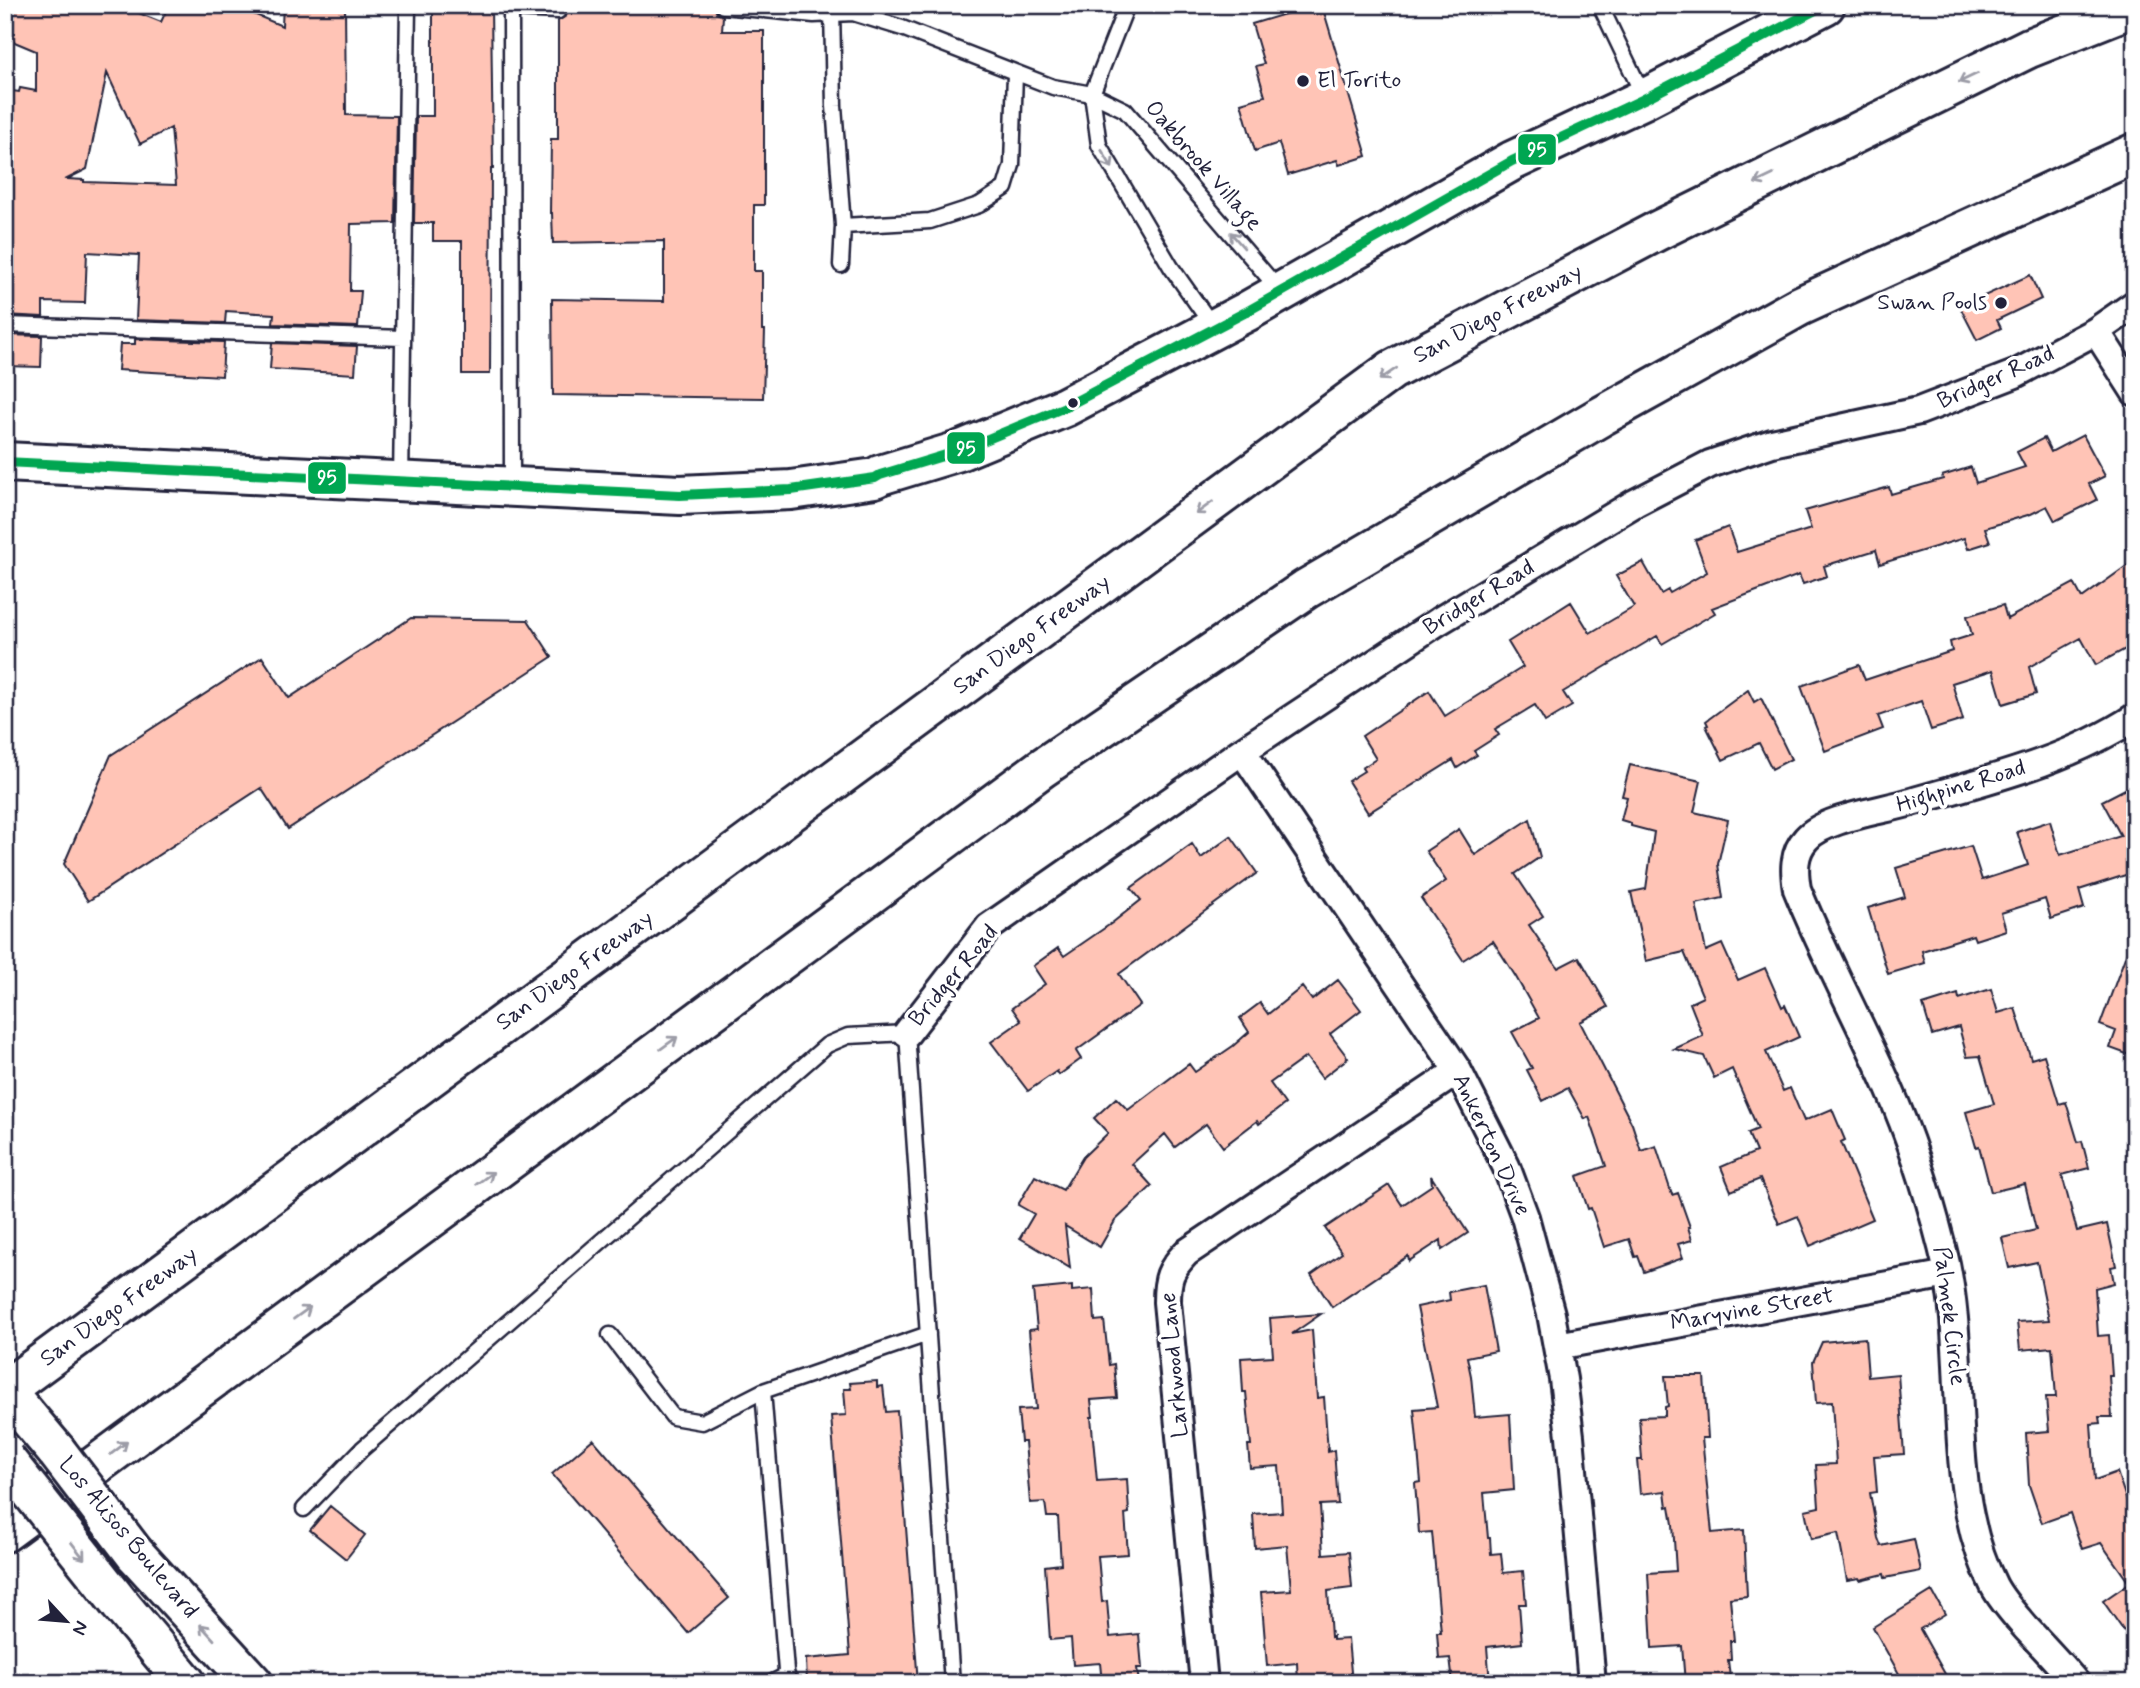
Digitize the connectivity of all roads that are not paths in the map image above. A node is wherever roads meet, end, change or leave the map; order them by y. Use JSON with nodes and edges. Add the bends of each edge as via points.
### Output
{"nodes":[{"id":1,"x":408,"y":5,"type":"edge"},
{"id":2,"x":1127,"y":5,"type":"edge"},
{"id":3,"x":1600,"y":5,"type":"edge"},
{"id":4,"x":1825,"y":5,"type":"edge"},
{"id":5,"x":723,"y":6,"type":"edge"},
{"id":6,"x":2135,"y":6,"type":"edge"},
{"id":7,"x":511,"y":7,"type":"edge"},
{"id":8,"x":558,"y":10,"type":"dead end"},
{"id":9,"x":832,"y":10,"type":"edge"},
{"id":10,"x":1015,"y":72,"type":"junction"},
{"id":11,"x":1092,"y":93,"type":"junction"},
{"id":12,"x":1644,"y":99,"type":"junction"},
{"id":13,"x":2135,"y":153,"type":"edge"},
{"id":14,"x":843,"y":226,"type":"junction"},
{"id":15,"x":841,"y":265,"type":"dead end"},
{"id":16,"x":1281,"y":292,"type":"junction"},
{"id":17,"x":2135,"y":304,"type":"edge"},
{"id":18,"x":5,"y":325,"type":"edge"},
{"id":19,"x":1214,"y":328,"type":"junction"},
{"id":20,"x":2096,"y":331,"type":"junction"},
{"id":21,"x":404,"y":338,"type":"junction"},
{"id":22,"x":2135,"y":392,"type":"edge"},
{"id":23,"x":5,"y":462,"type":"edge"},
{"id":24,"x":401,"y":482,"type":"junction"},
{"id":25,"x":512,"y":487,"type":"junction"},
{"id":26,"x":2135,"y":717,"type":"edge"},
{"id":27,"x":1242,"y":751,"type":"junction"},
{"id":28,"x":1795,"y":859,"type":"joint"},
{"id":29,"x":907,"y":1032,"type":"junction"},
{"id":30,"x":1458,"y":1071,"type":"junction"},
{"id":31,"x":1948,"y":1274,"type":"junction"},
{"id":32,"x":928,"y":1334,"type":"junction"},
{"id":33,"x":610,"y":1335,"type":"dead end"},
{"id":34,"x":1557,"y":1346,"type":"junction"},
{"id":35,"x":5,"y":1390,"type":"edge"},
{"id":36,"x":763,"y":1391,"type":"junction"},
{"id":37,"x":5,"y":1459,"type":"edge"},
{"id":38,"x":304,"y":1509,"type":"dead end"},
{"id":39,"x":5,"y":1532,"type":"edge"},
{"id":40,"x":787,"y":1679,"type":"edge"},
{"id":41,"x":186,"y":1683,"type":"edge"},
{"id":42,"x":253,"y":1683,"type":"edge"},
{"id":43,"x":771,"y":1683,"type":"edge"},
{"id":44,"x":952,"y":1683,"type":"edge"},
{"id":45,"x":1205,"y":1683,"type":"edge"},
{"id":46,"x":1592,"y":1683,"type":"edge"},
{"id":47,"x":2076,"y":1683,"type":"edge"}],
"edges":[{"from":1,"to":21,"type":"lane"},
{"from":2,"to":11,"type":"lane"},
{"from":3,"to":12,"type":"lane"},
{"from":4,"to":12,"type":"main road"},
{"from":5,"to":9,"type":"lane","name":"Oakbrook Village","via":[[814,15]]},
{"from":6,"to":35,"type":"main road","name":"San Diego Freeway","one_way":true,"via":[[2029,48],[1657,231],[1392,370]]},
{"from":7,"to":8,"type":"lane"},
{"from":7,"to":25,"type":"lane"},
{"from":9,"to":10,"type":"lane","name":"Oakbrook Village","via":[[902,27]]},
{"from":9,"to":14,"type":"lane"},
{"from":10,"to":11,"type":"lane","name":"Oakbrook Village","via":[[1053,87]]},
{"from":10,"to":14,"type":"lane","via":[[1012,165],[1004,188],[979,205],[930,221]]},
{"from":16,"to":11,"type":"lane","name":"Oakbrook Village","one_way":true,"via":[[1125,110]]},
{"from":11,"to":19,"type":"lane","one_way":true,"via":[[1099,145],[1171,267]]},
{"from":12,"to":16,"type":"main road","via":[[1512,161]]},
{"from":39,"to":13,"type":"main road","one_way":true,"via":[[1042,768],[1306,589],[1800,306]]},
{"from":14,"to":15,"type":"lane"},
{"from":16,"to":19,"type":"main road"},
{"from":17,"to":20,"type":"street","name":"Bridger Road"},
{"from":18,"to":21,"type":"lane"},
{"from":19,"to":25,"type":"main road","via":[[1065,407],[959,451],[875,478],[791,490],[680,495]]},
{"from":20,"to":22,"type":"street"},
{"from":20,"to":27,"type":"street","name":"Bridger Road","via":[[2015,374],[1919,411],[1772,443],[1710,464],[1635,503],[1439,621]]},
{"from":21,"to":24,"type":"lane"},
{"from":23,"to":24,"type":"main road"},
{"from":24,"to":25,"type":"main road"},
{"from":26,"to":28,"type":"street","name":"Highpine Road","via":[[2045,762],[1830,823],[1806,839]]},
{"from":27,"to":29,"type":"street","name":"Bridger Road","via":[[989,927]]},
{"from":27,"to":30,"type":"street","name":"Ankerton Drive"},
{"from":28,"to":31,"type":"street","name":"Palmek Circle","via":[[1800,895],[1906,1130]]},
{"from":29,"to":32,"type":"lane"},
{"from":29,"to":38,"type":"lane","via":[[848,1035],[827,1045],[362,1449]]},
{"from":30,"to":34,"type":"street","name":"Ankerton Drive","via":[[1506,1166],[1525,1217]]},
{"from":30,"to":45,"type":"street","name":"Larkwood Lane","via":[[1186,1253],[1173,1268],[1167,1301]]},
{"from":31,"to":34,"type":"street","name":"Maryvine Street"},
{"from":31,"to":47,"type":"street","name":"Palmek Circle","via":[[1963,1474],[1974,1532],[1994,1588]]},
{"from":32,"to":36,"type":"lane"},
{"from":32,"to":44,"type":"lane"},
{"from":33,"to":36,"type":"lane","via":[[673,1417],[702,1422]]},
{"from":34,"to":46,"type":"street","name":"Ankerton Drive","via":[[1570,1436]]},
{"from":42,"to":35,"type":"main road","name":"Los Alisos Boulevard","one_way":true,"bridge":true,"via":[[135,1554]]},
{"from":36,"to":40,"type":"lane"},
{"from":37,"to":41,"type":"main road","name":"Los Alisos Boulevard","one_way":true,"bridge":true},
{"from":40,"to":43,"type":"lane"}]}
